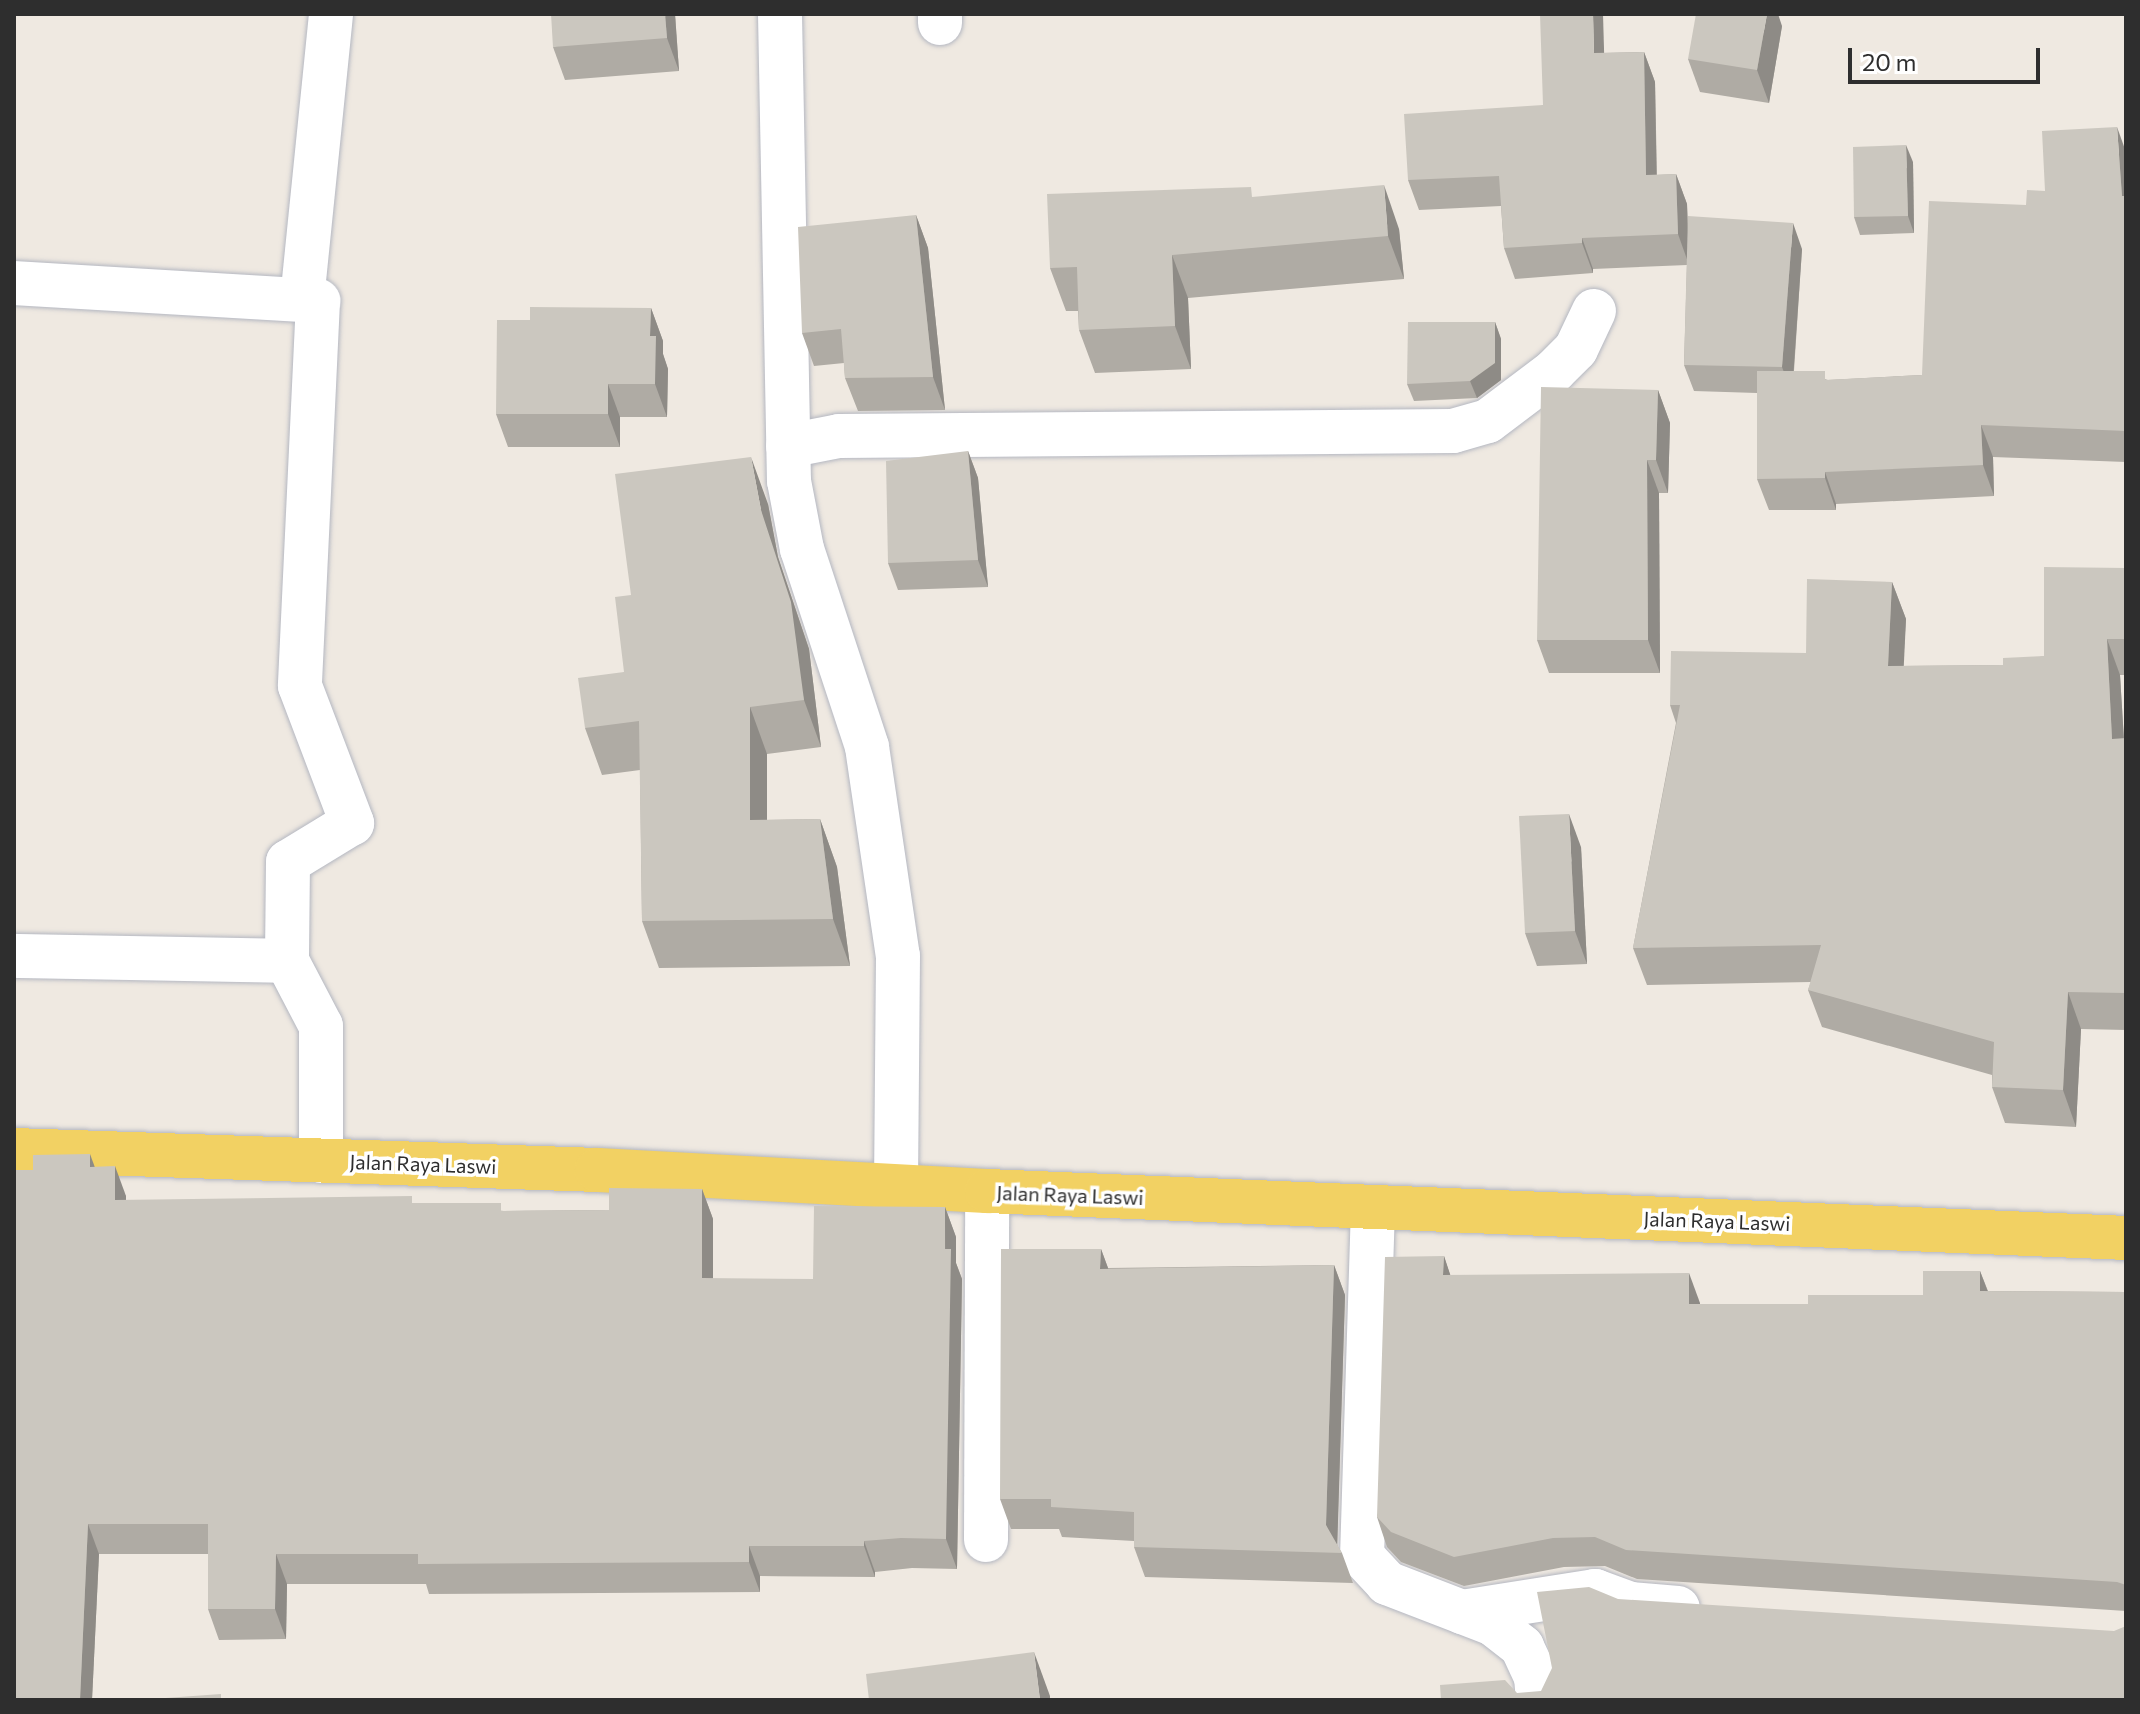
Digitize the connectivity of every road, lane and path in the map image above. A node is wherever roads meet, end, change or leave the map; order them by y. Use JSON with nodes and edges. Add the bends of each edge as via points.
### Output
{"nodes":[{"id":1,"x":331,"y":14,"type":"edge"},
{"id":2,"x":780,"y":14,"type":"edge"},
{"id":3,"x":14,"y":283,"type":"edge"},
{"id":4,"x":302,"y":300,"type":"junction"},
{"id":5,"x":1594,"y":311,"type":"dead end"},
{"id":6,"x":788,"y":446,"type":"junction"},
{"id":7,"x":14,"y":956,"type":"edge"},
{"id":8,"x":287,"y":961,"type":"junction"},
{"id":9,"x":14,"y":1150,"type":"edge"},
{"id":10,"x":321,"y":1161,"type":"junction"},
{"id":11,"x":896,"y":1187,"type":"junction"},
{"id":12,"x":987,"y":1191,"type":"junction"},
{"id":13,"x":1373,"y":1207,"type":"junction"},
{"id":14,"x":2126,"y":1238,"type":"edge"},
{"id":15,"x":986,"y":1540,"type":"dead end"},
{"id":16,"x":1723,"y":1610,"type":"edge"},
{"id":17,"x":1462,"y":1612,"type":"junction"},
{"id":18,"x":1538,"y":1700,"type":"edge"}],
"edges":[{"from":1,"to":4,"type":"street"},
{"from":2,"to":6,"type":"street"},
{"from":3,"to":4,"type":"street"},
{"from":4,"to":8,"type":"street","via":[[318,301],[300,686],[352,823],[288,862]]},
{"from":5,"to":6,"type":"street","via":[[1576,349],[1554,371],[1488,421],[1453,431],[839,436]]},
{"from":6,"to":11,"type":"street","via":[[802,549],[867,747],[898,956]]},
{"from":7,"to":8,"type":"street"},
{"from":8,"to":10,"type":"street","via":[[321,1026]]},
{"from":9,"to":10,"type":"main road","name":"Jalan Raya Laswi"},
{"from":10,"to":11,"type":"main road","name":"Jalan Raya Laswi"},
{"from":11,"to":12,"type":"main road","name":"Jalan Raya Laswi"},
{"from":12,"to":13,"type":"main road","name":"Jalan Raya Laswi"},
{"from":12,"to":15,"type":"street"},
{"from":13,"to":14,"type":"main road","name":"Jalan Raya Laswi"},
{"from":13,"to":17,"type":"street","via":[[1362,1556],[1387,1583]]},
{"from":16,"to":17,"type":"street","via":[[1630,1604],[1595,1591]]},
{"from":17,"to":18,"type":"street","via":[[1493,1624],[1522,1647],[1536,1677]]}]}
